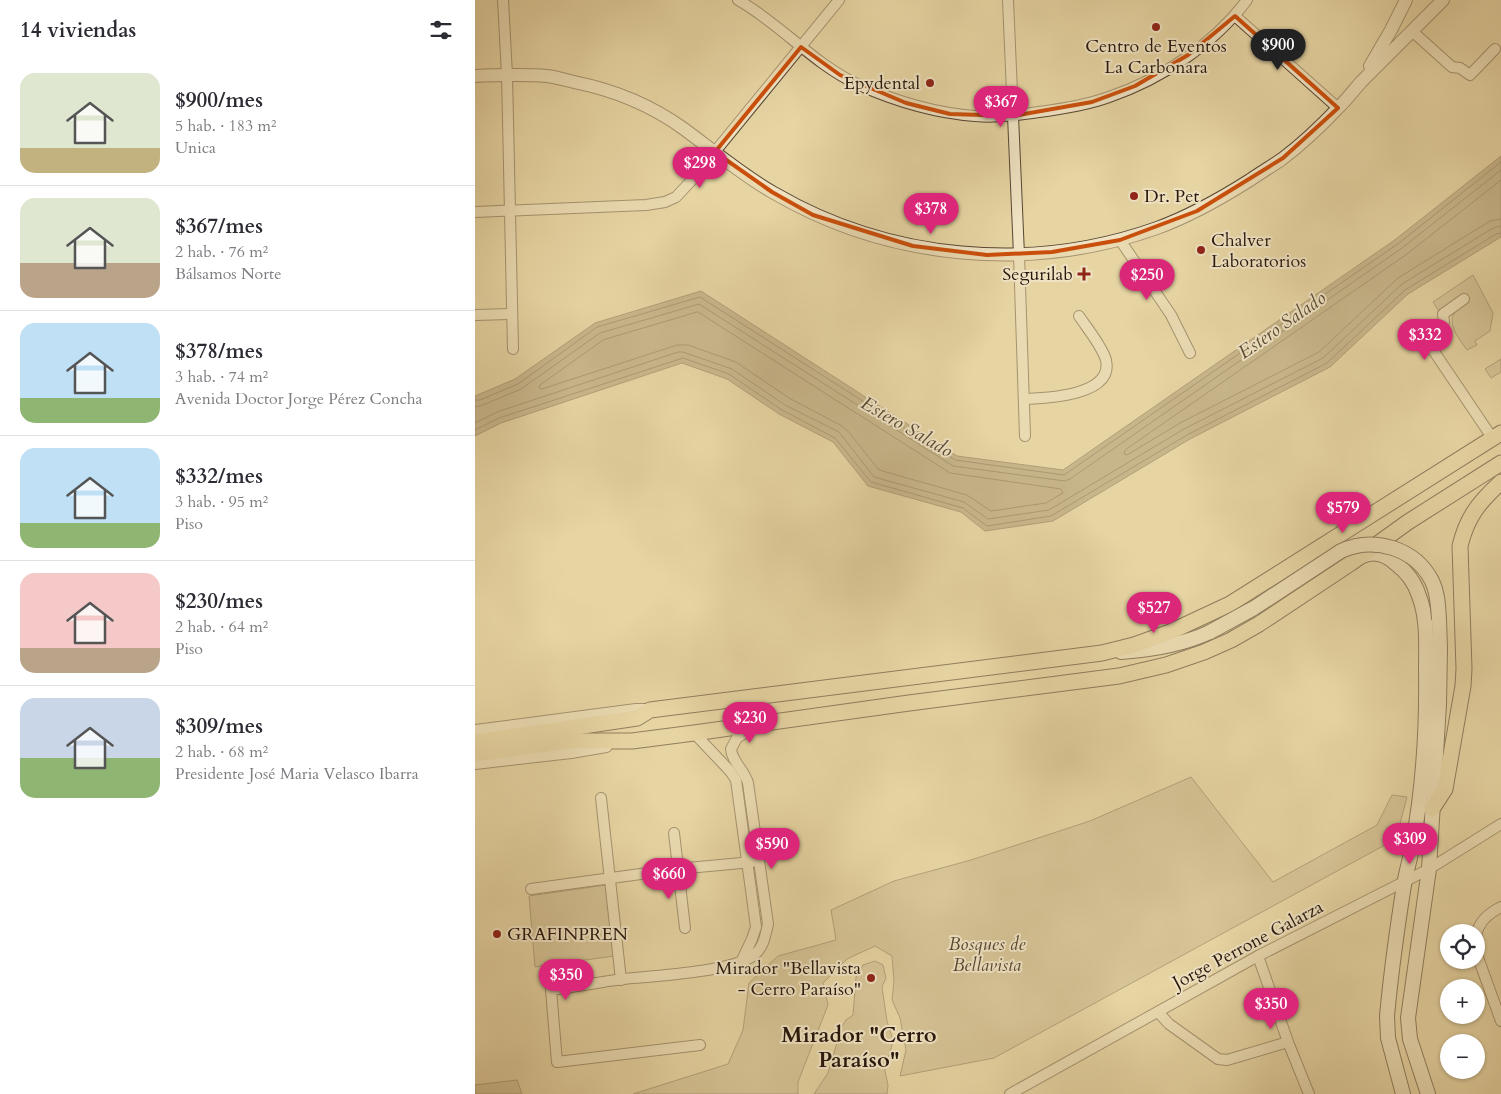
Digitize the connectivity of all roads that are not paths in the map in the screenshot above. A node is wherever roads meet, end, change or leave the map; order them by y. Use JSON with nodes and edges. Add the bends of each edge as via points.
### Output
{"nodes":[{"id":1,"x":503,"y":0,"type":"edge"},
{"id":2,"x":738,"y":0,"type":"edge"},
{"id":3,"x":839,"y":0,"type":"edge"},
{"id":4,"x":1008,"y":0,"type":"edge"},
{"id":5,"x":1247,"y":0,"type":"edge"},
{"id":6,"x":1406,"y":0,"type":"edge"},
{"id":7,"x":1439,"y":4,"type":"edge"},
{"id":8,"x":1235,"y":16,"type":"junction"},
{"id":9,"x":1412,"y":31,"type":"junction"},
{"id":10,"x":801,"y":47,"type":"junction"},
{"id":11,"x":1495,"y":49,"type":"dead end"},
{"id":12,"x":507,"y":75,"type":"junction"},
{"id":13,"x":475,"y":76,"type":"edge"},
{"id":14,"x":1358,"y":85,"type":"junction"},
{"id":15,"x":1338,"y":108,"type":"junction"},
{"id":16,"x":1013,"y":116,"type":"junction"},
{"id":17,"x":715,"y":152,"type":"junction"},
{"id":18,"x":510,"y":210,"type":"junction"},
{"id":19,"x":475,"y":212,"type":"edge"},
{"id":20,"x":1120,"y":240,"type":"junction"},
{"id":21,"x":1019,"y":255,"type":"junction"},
{"id":22,"x":1464,"y":299,"type":"dead end"},
{"id":23,"x":512,"y":314,"type":"junction"},
{"id":24,"x":475,"y":316,"type":"edge"},
{"id":25,"x":1079,"y":316,"type":"dead end"},
{"id":26,"x":513,"y":349,"type":"dead end"},
{"id":27,"x":1190,"y":353,"type":"dead end"},
{"id":28,"x":1024,"y":399,"type":"junction"},
{"id":29,"x":1025,"y":436,"type":"dead end"},
{"id":30,"x":1497,"y":436,"type":"edge"},
{"id":31,"x":1501,"y":463,"type":"edge"},
{"id":32,"x":1501,"y":482,"type":"edge"},
{"id":33,"x":1351,"y":563,"type":"junction"},
{"id":34,"x":1102,"y":653,"type":"junction"},
{"id":35,"x":757,"y":725,"type":"junction"},
{"id":36,"x":694,"y":733,"type":"junction"},
{"id":37,"x":632,"y":740,"type":"junction"},
{"id":38,"x":480,"y":744,"type":"edge"},
{"id":39,"x":475,"y":763,"type":"edge"},
{"id":40,"x":601,"y":798,"type":"dead end"},
{"id":41,"x":1432,"y":809,"type":"junction"},
{"id":42,"x":1501,"y":824,"type":"edge"},
{"id":43,"x":674,"y":834,"type":"dead end"},
{"id":44,"x":747,"y":862,"type":"junction"},
{"id":45,"x":758,"y":862,"type":"junction"},
{"id":46,"x":677,"y":869,"type":"junction"},
{"id":47,"x":1429,"y":869,"type":"junction"},
{"id":48,"x":610,"y":878,"type":"junction"},
{"id":49,"x":1404,"y":883,"type":"junction"},
{"id":50,"x":531,"y":889,"type":"dead end"},
{"id":51,"x":1501,"y":907,"type":"edge"},
{"id":52,"x":1480,"y":924,"type":"edge"},
{"id":53,"x":685,"y":928,"type":"dead end"},
{"id":54,"x":1258,"y":956,"type":"junction"},
{"id":55,"x":740,"y":963,"type":"junction"},
{"id":56,"x":1482,"y":969,"type":"edge"},
{"id":57,"x":621,"y":980,"type":"junction"},
{"id":58,"x":1158,"y":1012,"type":"junction"},
{"id":59,"x":1501,"y":1021,"type":"edge"},
{"id":60,"x":1288,"y":1042,"type":"junction"},
{"id":61,"x":700,"y":1045,"type":"dead end"},
{"id":62,"x":1030,"y":1083,"type":"junction"},
{"id":63,"x":1010,"y":1094,"type":"edge"},
{"id":64,"x":1035,"y":1094,"type":"edge"},
{"id":65,"x":1309,"y":1094,"type":"edge"},
{"id":66,"x":1403,"y":1094,"type":"edge"},
{"id":67,"x":1428,"y":1094,"type":"edge"}],
"edges":[{"from":1,"to":12,"type":"street"},
{"from":2,"to":10,"type":"street"},
{"from":3,"to":10,"type":"street"},
{"from":4,"to":16,"type":"street"},
{"from":5,"to":8,"type":"street"},
{"from":6,"to":7,"type":"street","via":[[1404,14],[1414,21],[1423,18]]},
{"from":6,"to":14,"type":"street"},
{"from":7,"to":9,"type":"street"},
{"from":8,"to":15,"type":"street"},
{"from":8,"to":16,"type":"street","via":[[1188,56],[1135,86],[1092,102]]},
{"from":9,"to":11,"type":"street","via":[[1452,67],[1470,75]]},
{"from":9,"to":14,"type":"street"},
{"from":10,"to":16,"type":"street","via":[[840,75],[906,102],[950,114]]},
{"from":10,"to":17,"type":"street"},
{"from":12,"to":13,"type":"street"},
{"from":12,"to":17,"type":"street","via":[[548,76],[624,95],[655,110]]},
{"from":12,"to":18,"type":"street"},
{"from":14,"to":15,"type":"street"},
{"from":15,"to":20,"type":"street","via":[[1283,158],[1222,198],[1158,228]]},
{"from":16,"to":21,"type":"street"},
{"from":17,"to":18,"type":"street","via":[[676,196],[665,202],[646,206]]},
{"from":17,"to":21,"type":"street","via":[[745,175],[813,215],[859,232],[913,246],[987,255]]},
{"from":18,"to":19,"type":"street"},
{"from":18,"to":23,"type":"street"},
{"from":20,"to":21,"type":"street"},
{"from":20,"to":27,"type":"street","via":[[1171,315]]},
{"from":21,"to":28,"type":"street"},
{"from":22,"to":30,"type":"street","via":[[1443,314],[1444,322],[1429,342]]},
{"from":23,"to":24,"type":"street"},
{"from":23,"to":26,"type":"street"},
{"from":25,"to":28,"type":"street","via":[[1103,353],[1106,370],[1103,378],[1061,397]]},
{"from":28,"to":29,"type":"street"},
{"from":30,"to":34,"type":"main road","via":[[1230,604],[1170,632]]},
{"from":31,"to":33,"type":"main road"},
{"from":32,"to":41,"type":"main road","via":[[1473,513],[1460,546],[1465,669],[1445,789]]},
{"from":33,"to":35,"type":"main road","via":[[1231,640],[1149,670],[1070,684]]},
{"from":33,"to":49,"type":"main road","via":[[1372,553],[1391,559],[1415,587],[1425,619],[1427,695],[1423,768]]},
{"from":34,"to":38,"type":"main road","via":[[650,710],[637,718]]},
{"from":34,"to":41,"type":"main road","bridge":true,"via":[[1146,650],[1199,637],[1254,608],[1351,546],[1370,543],[1393,548],[1421,567],[1431,580],[1437,598],[1439,704]]},
{"from":35,"to":36,"type":"main road"},
{"from":35,"to":45,"type":"street","via":[[737,738],[731,749],[748,783]]},
{"from":36,"to":37,"type":"main road"},
{"from":36,"to":44,"type":"street","via":[[737,780]]},
{"from":37,"to":38,"type":"main road"},
{"from":37,"to":39,"type":"street","via":[[571,752]]},
{"from":40,"to":48,"type":"street"},
{"from":41,"to":47,"type":"main road"},
{"from":42,"to":47,"type":"street","name":"Jorge Perrone Galarza"},
{"from":43,"to":46,"type":"street"},
{"from":44,"to":45,"type":"street"},
{"from":44,"to":46,"type":"street"},
{"from":44,"to":55,"type":"street","via":[[756,927]]},
{"from":45,"to":55,"type":"street","via":[[768,924],[764,941],[755,954]]},
{"from":46,"to":48,"type":"street"},
{"from":46,"to":53,"type":"street"},
{"from":47,"to":49,"type":"street","name":"Jorge Perrone Galarza"},
{"from":47,"to":67,"type":"main road","via":[[1408,1018],[1410,1039]]},
{"from":48,"to":50,"type":"street"},
{"from":48,"to":57,"type":"street"},
{"from":49,"to":54,"type":"street","name":"Jorge Perrone Galarza"},
{"from":49,"to":66,"type":"main road","via":[[1387,1016],[1388,1038]]},
{"from":51,"to":52,"type":"street","via":[[1487,914]]},
{"from":54,"to":58,"type":"street","name":"Jorge Perrone Galarza"},
{"from":54,"to":60,"type":"street"},
{"from":55,"to":57,"type":"street"},
{"from":56,"to":59,"type":"street"},
{"from":57,"to":61,"type":"street","via":[[551,990],[557,1062]]},
{"from":58,"to":60,"type":"street","via":[[1169,1024],[1218,1059],[1227,1060]]},
{"from":58,"to":62,"type":"street","name":"Jorge Perrone Galarza"},
{"from":60,"to":65,"type":"street"},
{"from":62,"to":63,"type":"street","name":"Jorge Perrone Galarza"},
{"from":62,"to":64,"type":"street"}]}
